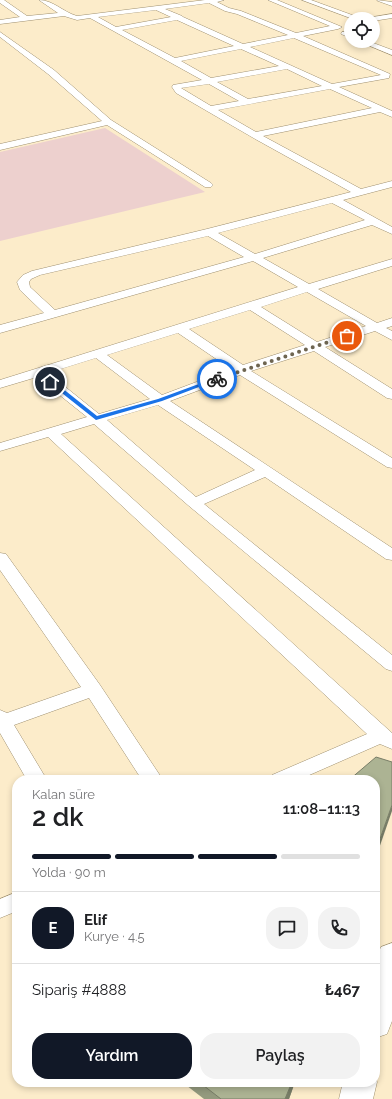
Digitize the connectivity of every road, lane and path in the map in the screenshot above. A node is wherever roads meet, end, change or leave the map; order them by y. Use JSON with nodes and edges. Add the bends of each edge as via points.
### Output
{"nodes":[{"id":1,"x":0,"y":0,"type":"edge"},
{"id":2,"x":42,"y":0,"type":"edge"},
{"id":3,"x":172,"y":0,"type":"edge"},
{"id":4,"x":223,"y":0,"type":"edge"},
{"id":5,"x":271,"y":0,"type":"edge"},
{"id":6,"x":305,"y":0,"type":"edge"},
{"id":7,"x":380,"y":0,"type":"edge"},
{"id":8,"x":211,"y":2,"type":"junction"},
{"id":9,"x":392,"y":4,"type":"edge"},
{"id":10,"x":180,"y":5,"type":"junction"},
{"id":11,"x":157,"y":8,"type":"junction"},
{"id":12,"x":227,"y":10,"type":"junction"},
{"id":13,"x":213,"y":12,"type":"dead end"},
{"id":14,"x":344,"y":13,"type":"edge"},
{"id":15,"x":65,"y":14,"type":"junction"},
{"id":16,"x":191,"y":15,"type":"dead end"},
{"id":17,"x":392,"y":16,"type":"edge"},
{"id":18,"x":92,"y":17,"type":"junction"},
{"id":19,"x":177,"y":17,"type":"junction"},
{"id":20,"x":26,"y":18,"type":"junction"},
{"id":21,"x":380,"y":19,"type":"edge"},
{"id":22,"x":0,"y":22,"type":"edge"},
{"id":23,"x":341,"y":26,"type":"junction"},
{"id":24,"x":344,"y":28,"type":"edge"},
{"id":25,"x":117,"y":29,"type":"junction"},
{"id":26,"x":0,"y":34,"type":"edge"},
{"id":27,"x":295,"y":36,"type":"junction"},
{"id":28,"x":13,"y":42,"type":"junction"},
{"id":29,"x":0,"y":44,"type":"edge"},
{"id":30,"x":242,"y":47,"type":"junction"},
{"id":31,"x":380,"y":48,"type":"edge"},
{"id":32,"x":392,"y":53,"type":"edge"},
{"id":33,"x":174,"y":60,"type":"junction"},
{"id":34,"x":287,"y":67,"type":"junction"},
{"id":35,"x":389,"y":77,"type":"edge"},
{"id":36,"x":209,"y":80,"type":"junction"},
{"id":37,"x":330,"y":86,"type":"junction"},
{"id":38,"x":246,"y":102,"type":"junction"},
{"id":39,"x":392,"y":108,"type":"edge"},
{"id":40,"x":210,"y":109,"type":"junction"},
{"id":41,"x":381,"y":109,"type":"junction"},
{"id":42,"x":392,"y":114,"type":"edge"},
{"id":43,"x":108,"y":122,"type":"junction"},
{"id":44,"x":255,"y":135,"type":"junction"},
{"id":45,"x":0,"y":147,"type":"edge"},
{"id":46,"x":392,"y":184,"type":"edge"},
{"id":47,"x":208,"y":185,"type":"dead end"},
{"id":48,"x":361,"y":193,"type":"junction"},
{"id":49,"x":334,"y":200,"type":"junction"},
{"id":50,"x":373,"y":221,"type":"junction"},
{"id":51,"x":392,"y":231,"type":"edge"},
{"id":52,"x":209,"y":232,"type":"junction"},
{"id":53,"x":252,"y":258,"type":"junction"},
{"id":54,"x":392,"y":262,"type":"edge"},
{"id":55,"x":376,"y":267,"type":"junction"},
{"id":56,"x":392,"y":275,"type":"edge"},
{"id":57,"x":309,"y":288,"type":"junction"},
{"id":58,"x":252,"y":306,"type":"junction"},
{"id":59,"x":52,"y":314,"type":"junction"},
{"id":60,"x":392,"y":322,"type":"edge"},
{"id":61,"x":377,"y":326,"type":"junction"},
{"id":62,"x":179,"y":328,"type":"junction"},
{"id":63,"x":0,"y":329,"type":"edge"},
{"id":64,"x":392,"y":336,"type":"edge"},
{"id":65,"x":317,"y":346,"type":"junction"},
{"id":66,"x":98,"y":354,"type":"junction"},
{"id":67,"x":241,"y":370,"type":"junction"},
{"id":68,"x":39,"y":372,"type":"junction"},
{"id":69,"x":0,"y":384,"type":"edge"},
{"id":70,"x":392,"y":395,"type":"edge"},
{"id":71,"x":160,"y":400,"type":"junction"},
{"id":72,"x":96,"y":418,"type":"junction"},
{"id":73,"x":51,"y":432,"type":"junction"},
{"id":74,"x":0,"y":447,"type":"edge"},
{"id":75,"x":392,"y":464,"type":"edge"},
{"id":76,"x":265,"y":471,"type":"junction"},
{"id":77,"x":194,"y":503,"type":"junction"},
{"id":78,"x":392,"y":555,"type":"edge"},
{"id":79,"x":1,"y":561,"type":"edge"},
{"id":80,"x":392,"y":665,"type":"edge"},
{"id":81,"x":93,"y":690,"type":"junction"},
{"id":82,"x":1,"y":721,"type":"edge"},
{"id":83,"x":387,"y":739,"type":"edge"},
{"id":84,"x":34,"y":775,"type":"edge"},
{"id":85,"x":150,"y":775,"type":"edge"},
{"id":86,"x":292,"y":775,"type":"edge"},
{"id":87,"x":12,"y":903,"type":"edge"},
{"id":88,"x":0,"y":909,"type":"edge"},
{"id":89,"x":391,"y":967,"type":"edge"},
{"id":90,"x":380,"y":1006,"type":"edge"},
{"id":91,"x":359,"y":1087,"type":"edge"},
{"id":92,"x":356,"y":1099,"type":"edge"}],
"edges":[{"from":1,"to":20,"type":"street"},
{"from":2,"to":15,"type":"street"},
{"from":3,"to":10,"type":"street"},
{"from":4,"to":8,"type":"street"},
{"from":5,"to":23,"type":"street"},
{"from":6,"to":14,"type":"street"},
{"from":7,"to":9,"type":"street"},
{"from":8,"to":10,"type":"street"},
{"from":8,"to":12,"type":"street"},
{"from":10,"to":11,"type":"street"},
{"from":11,"to":18,"type":"street"},
{"from":11,"to":19,"type":"street"},
{"from":12,"to":13,"type":"street"},
{"from":12,"to":27,"type":"street","via":[[239,12]]},
{"from":15,"to":18,"type":"street","via":[[78,18]]},
{"from":15,"to":20,"type":"street"},
{"from":16,"to":19,"type":"street"},
{"from":17,"to":21,"type":"street"},
{"from":18,"to":25,"type":"street"},
{"from":19,"to":25,"type":"street"},
{"from":19,"to":30,"type":"street"},
{"from":20,"to":22,"type":"street"},
{"from":23,"to":24,"type":"street"},
{"from":23,"to":27,"type":"street"},
{"from":25,"to":33,"type":"street"},
{"from":26,"to":28,"type":"street"},
{"from":27,"to":30,"type":"street"},
{"from":27,"to":35,"type":"street"},
{"from":28,"to":29,"type":"street"},
{"from":28,"to":43,"type":"street","via":[[35,62],[64,82]]},
{"from":30,"to":33,"type":"street"},
{"from":30,"to":34,"type":"street"},
{"from":31,"to":32,"type":"street"},
{"from":33,"to":36,"type":"street"},
{"from":34,"to":36,"type":"street"},
{"from":34,"to":37,"type":"street"},
{"from":35,"to":37,"type":"street"},
{"from":36,"to":38,"type":"street"},
{"from":36,"to":40,"type":"street","via":[[176,87]]},
{"from":37,"to":38,"type":"street"},
{"from":37,"to":41,"type":"street"},
{"from":38,"to":40,"type":"street"},
{"from":39,"to":41,"type":"street"},
{"from":40,"to":44,"type":"street"},
{"from":41,"to":42,"type":"street"},
{"from":41,"to":44,"type":"street"},
{"from":43,"to":45,"type":"street"},
{"from":43,"to":47,"type":"street"},
{"from":44,"to":48,"type":"street"},
{"from":46,"to":48,"type":"street"},
{"from":48,"to":49,"type":"street"},
{"from":49,"to":50,"type":"street"},
{"from":49,"to":52,"type":"street"},
{"from":50,"to":51,"type":"street"},
{"from":50,"to":53,"type":"street"},
{"from":52,"to":53,"type":"street"},
{"from":52,"to":59,"type":"street","via":[[27,277],[22,282],[24,288]]},
{"from":53,"to":57,"type":"street"},
{"from":53,"to":59,"type":"street"},
{"from":54,"to":55,"type":"street"},
{"from":55,"to":56,"type":"street"},
{"from":55,"to":57,"type":"street"},
{"from":57,"to":58,"type":"street"},
{"from":57,"to":61,"type":"street"},
{"from":58,"to":62,"type":"street"},
{"from":58,"to":65,"type":"street"},
{"from":59,"to":63,"type":"street"},
{"from":60,"to":61,"type":"street"},
{"from":61,"to":64,"type":"street"},
{"from":61,"to":65,"type":"street"},
{"from":62,"to":66,"type":"street"},
{"from":62,"to":67,"type":"street"},
{"from":65,"to":67,"type":"street"},
{"from":65,"to":70,"type":"street"},
{"from":66,"to":68,"type":"street"},
{"from":66,"to":71,"type":"street"},
{"from":67,"to":71,"type":"street"},
{"from":67,"to":75,"type":"street"},
{"from":68,"to":69,"type":"street"},
{"from":68,"to":72,"type":"street"},
{"from":71,"to":72,"type":"street"},
{"from":71,"to":76,"type":"street"},
{"from":72,"to":73,"type":"street"},
{"from":72,"to":77,"type":"street"},
{"from":73,"to":74,"type":"street"},
{"from":73,"to":83,"type":"street"},
{"from":76,"to":77,"type":"street"},
{"from":76,"to":78,"type":"street"},
{"from":77,"to":80,"type":"street"},
{"from":79,"to":81,"type":"street"},
{"from":81,"to":82,"type":"street"},
{"from":81,"to":85,"type":"street"},
{"from":82,"to":84,"type":"street"},
{"from":83,"to":86,"type":"street"},
{"from":87,"to":88,"type":"street"},
{"from":89,"to":90,"type":"street"},
{"from":91,"to":92,"type":"street"}]}
